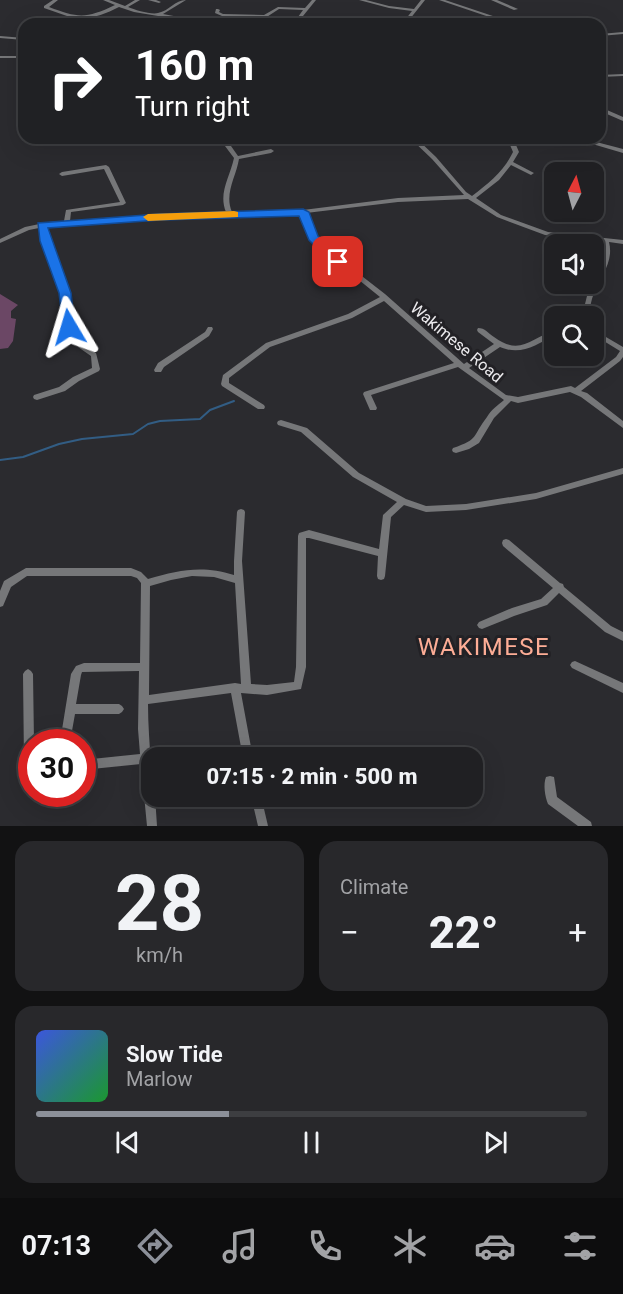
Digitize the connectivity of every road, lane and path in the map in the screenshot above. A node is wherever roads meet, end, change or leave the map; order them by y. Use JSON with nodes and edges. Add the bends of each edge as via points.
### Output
{"nodes":[{"id":1,"x":56,"y":0,"type":"edge"},
{"id":2,"x":105,"y":0,"type":"edge"},
{"id":3,"x":138,"y":0,"type":"edge"},
{"id":4,"x":150,"y":0,"type":"edge"},
{"id":5,"x":184,"y":0,"type":"edge"},
{"id":6,"x":279,"y":0,"type":"edge"},
{"id":7,"x":314,"y":0,"type":"edge"},
{"id":8,"x":361,"y":0,"type":"edge"},
{"id":9,"x":423,"y":0,"type":"edge"},
{"id":10,"x":441,"y":0,"type":"edge"},
{"id":11,"x":493,"y":0,"type":"edge"},
{"id":12,"x":159,"y":2,"type":"dead end"},
{"id":13,"x":117,"y":6,"type":"junction"},
{"id":14,"x":274,"y":7,"type":"dead end"},
{"id":15,"x":124,"y":8,"type":"junction"},
{"id":16,"x":305,"y":9,"type":"junction"},
{"id":17,"x":516,"y":9,"type":"dead end"},
{"id":18,"x":218,"y":10,"type":"dead end"},
{"id":19,"x":414,"y":10,"type":"junction"},
{"id":20,"x":160,"y":14,"type":"junction"},
{"id":21,"x":69,"y":16,"type":"junction"},
{"id":22,"x":264,"y":16,"type":"junction"},
{"id":23,"x":66,"y":18,"type":"edge"},
{"id":24,"x":76,"y":18,"type":"edge"},
{"id":25,"x":85,"y":18,"type":"edge"},
{"id":26,"x":182,"y":18,"type":"edge"},
{"id":27,"x":261,"y":18,"type":"edge"},
{"id":28,"x":300,"y":18,"type":"edge"},
{"id":29,"x":408,"y":18,"type":"edge"},
{"id":30,"x":497,"y":18,"type":"edge"},
{"id":31,"x":623,"y":33,"type":"edge"},
{"id":32,"x":606,"y":34,"type":"edge"},
{"id":33,"x":0,"y":37,"type":"edge"},
{"id":34,"x":18,"y":38,"type":"edge"},
{"id":35,"x":0,"y":57,"type":"edge"},
{"id":36,"x":18,"y":57,"type":"edge"},
{"id":37,"x":623,"y":75,"type":"edge"},
{"id":38,"x":606,"y":76,"type":"edge"},
{"id":39,"x":606,"y":112,"type":"edge"},
{"id":40,"x":623,"y":119,"type":"edge"},
{"id":41,"x":228,"y":144,"type":"edge"},
{"id":42,"x":419,"y":144,"type":"edge"},
{"id":43,"x":513,"y":144,"type":"edge"},
{"id":44,"x":597,"y":144,"type":"edge"},
{"id":45,"x":271,"y":151,"type":"dead end"},
{"id":46,"x":623,"y":151,"type":"edge"},
{"id":47,"x":237,"y":159,"type":"junction"},
{"id":48,"x":511,"y":163,"type":"junction"},
{"id":49,"x":531,"y":172,"type":"dead end"},
{"id":50,"x":62,"y":174,"type":"dead end"},
{"id":51,"x":470,"y":198,"type":"junction"},
{"id":52,"x":303,"y":212,"type":"junction"},
{"id":53,"x":230,"y":215,"type":"junction"},
{"id":54,"x":67,"y":223,"type":"junction"},
{"id":55,"x":42,"y":225,"type":"junction"},
{"id":56,"x":554,"y":234,"type":"edge"},
{"id":57,"x":604,"y":240,"type":"joint"},
{"id":58,"x":0,"y":241,"type":"edge"},
{"id":59,"x":623,"y":242,"type":"edge"},
{"id":60,"x":604,"y":268,"type":"edge"},
{"id":61,"x":384,"y":298,"type":"junction"},
{"id":62,"x":210,"y":329,"type":"dead end"},
{"id":63,"x":480,"y":330,"type":"dead end"},
{"id":64,"x":544,"y":337,"type":"edge"},
{"id":65,"x":604,"y":339,"type":"edge"},
{"id":66,"x":498,"y":345,"type":"junction"},
{"id":67,"x":623,"y":351,"type":"edge"},
{"id":68,"x":620,"y":360,"type":"edge"},
{"id":69,"x":461,"y":366,"type":"junction"},
{"id":70,"x":158,"y":370,"type":"dead end"},
{"id":71,"x":577,"y":390,"type":"junction"},
{"id":72,"x":37,"y":397,"type":"dead end"},
{"id":73,"x":508,"y":399,"type":"junction"},
{"id":74,"x":261,"y":407,"type":"dead end"},
{"id":75,"x":374,"y":408,"type":"dead end"},
{"id":76,"x":281,"y":423,"type":"dead end"},
{"id":77,"x":623,"y":425,"type":"edge"},
{"id":78,"x":456,"y":450,"type":"dead end"},
{"id":79,"x":623,"y":471,"type":"edge"},
{"id":80,"x":403,"y":501,"type":"junction"},
{"id":81,"x":241,"y":512,"type":"dead end"},
{"id":82,"x":506,"y":543,"type":"dead end"},
{"id":83,"x":382,"y":553,"type":"junction"},
{"id":84,"x":381,"y":576,"type":"dead end"},
{"id":85,"x":239,"y":580,"type":"junction"},
{"id":86,"x":146,"y":583,"type":"junction"},
{"id":87,"x":560,"y":587,"type":"junction"},
{"id":88,"x":0,"y":603,"type":"edge"},
{"id":89,"x":482,"y":625,"type":"dead end"},
{"id":90,"x":623,"y":637,"type":"edge"},
{"id":91,"x":575,"y":665,"type":"dead end"},
{"id":92,"x":142,"y":667,"type":"junction"},
{"id":93,"x":28,"y":674,"type":"dead end"},
{"id":94,"x":235,"y":688,"type":"junction"},
{"id":95,"x":246,"y":688,"type":"junction"},
{"id":96,"x":623,"y":688,"type":"edge"},
{"id":97,"x":144,"y":700,"type":"junction"},
{"id":98,"x":70,"y":709,"type":"junction"},
{"id":99,"x":119,"y":709,"type":"dead end"},
{"id":100,"x":29,"y":729,"type":"edge"},
{"id":101,"x":67,"y":729,"type":"edge"},
{"id":102,"x":144,"y":747,"type":"edge"},
{"id":103,"x":246,"y":747,"type":"edge"},
{"id":104,"x":141,"y":759,"type":"edge"},
{"id":105,"x":96,"y":764,"type":"edge"},
{"id":106,"x":550,"y":781,"type":"dead end"},
{"id":107,"x":150,"y":807,"type":"edge"},
{"id":108,"x":259,"y":807,"type":"edge"},
{"id":109,"x":152,"y":826,"type":"edge"},
{"id":110,"x":263,"y":826,"type":"edge"},
{"id":111,"x":587,"y":826,"type":"edge"}],
"edges":[{"from":1,"to":21,"type":"street","via":[[46,7]]},
{"from":2,"to":13,"type":"street"},
{"from":3,"to":15,"type":"street"},
{"from":4,"to":12,"type":"street"},
{"from":5,"to":20,"type":"street"},
{"from":6,"to":14,"type":"street"},
{"from":7,"to":16,"type":"street"},
{"from":8,"to":19,"type":"street"},
{"from":9,"to":19,"type":"street"},
{"from":10,"to":30,"type":"street"},
{"from":11,"to":17,"type":"street"},
{"from":13,"to":15,"type":"street"},
{"from":13,"to":25,"type":"street"},
{"from":15,"to":20,"type":"street"},
{"from":16,"to":22,"type":"street","via":[[278,8]]},
{"from":16,"to":28,"type":"street"},
{"from":18,"to":22,"type":"street","via":[[218,14],[226,16]]},
{"from":19,"to":29,"type":"street"},
{"from":20,"to":26,"type":"street"},
{"from":21,"to":23,"type":"street"},
{"from":21,"to":24,"type":"street"},
{"from":22,"to":27,"type":"street"},
{"from":31,"to":32,"type":"street"},
{"from":33,"to":34,"type":"street"},
{"from":35,"to":36,"type":"street"},
{"from":37,"to":38,"type":"street"},
{"from":39,"to":40,"type":"street"},
{"from":41,"to":47,"type":"street"},
{"from":42,"to":51,"type":"street"},
{"from":43,"to":48,"type":"street","via":[[516,152]]},
{"from":44,"to":46,"type":"street"},
{"from":45,"to":47,"type":"street"},
{"from":47,"to":53,"type":"street","via":[[224,198]]},
{"from":48,"to":49,"type":"street"},
{"from":48,"to":51,"type":"street","via":[[488,187]]},
{"from":50,"to":54,"type":"street","via":[[106,167],[123,203],[68,211]]},
{"from":51,"to":52,"type":"street","via":[[398,200]]},
{"from":51,"to":56,"type":"street","via":[[499,216]]},
{"from":52,"to":53,"type":"street"},
{"from":52,"to":61,"type":"street","name":"Wakimese Road","via":[[313,237],[325,250]]},
{"from":53,"to":54,"type":"street"},
{"from":54,"to":55,"type":"street"},
{"from":55,"to":58,"type":"street"},
{"from":55,"to":72,"type":"street","via":[[65,293],[69,327],[80,345],[94,355],[96,369],[62,389]]},
{"from":57,"to":59,"type":"street"},
{"from":57,"to":60,"type":"street","via":[[609,252]]},
{"from":61,"to":69,"type":"street","name":"Wakimese Road"},
{"from":61,"to":74,"type":"street","via":[[339,320],[268,345],[226,377],[225,384]]},
{"from":62,"to":70,"type":"street"},
{"from":63,"to":66,"type":"street"},
{"from":64,"to":66,"type":"street","via":[[518,349]]},
{"from":65,"to":67,"type":"street"},
{"from":66,"to":69,"type":"street"},
{"from":67,"to":68,"type":"street"},
{"from":68,"to":71,"type":"street"},
{"from":69,"to":73,"type":"street","name":"Wakimese Road"},
{"from":69,"to":75,"type":"street","via":[[367,394]]},
{"from":71,"to":73,"type":"street","name":"Wakimese Road"},
{"from":71,"to":77,"type":"street"},
{"from":73,"to":78,"type":"street","via":[[476,442]]},
{"from":76,"to":80,"type":"street","via":[[304,430],[356,476]]},
{"from":79,"to":80,"type":"street","via":[[536,496],[466,507],[426,509]]},
{"from":80,"to":83,"type":"street","via":[[387,515]]},
{"from":81,"to":85,"type":"street"},
{"from":82,"to":87,"type":"street"},
{"from":83,"to":84,"type":"street"},
{"from":83,"to":95,"type":"street","via":[[303,534],[300,682],[292,688]]},
{"from":85,"to":86,"type":"street","via":[[199,571]]},
{"from":85,"to":95,"type":"street"},
{"from":86,"to":88,"type":"street","via":[[139,574],[131,572],[26,572],[7,584]]},
{"from":86,"to":92,"type":"street"},
{"from":87,"to":89,"type":"street","via":[[544,602]]},
{"from":87,"to":90,"type":"street"},
{"from":91,"to":96,"type":"street"},
{"from":92,"to":97,"type":"street"},
{"from":92,"to":98,"type":"street","via":[[79,669]]},
{"from":93,"to":100,"type":"street"},
{"from":94,"to":95,"type":"street"},
{"from":94,"to":97,"type":"street"},
{"from":94,"to":103,"type":"street"},
{"from":97,"to":102,"type":"street"},
{"from":98,"to":99,"type":"street"},
{"from":98,"to":101,"type":"street"},
{"from":104,"to":105,"type":"street"},
{"from":106,"to":111,"type":"street","via":[[552,800]]},
{"from":107,"to":109,"type":"street"},
{"from":108,"to":110,"type":"street"}]}
